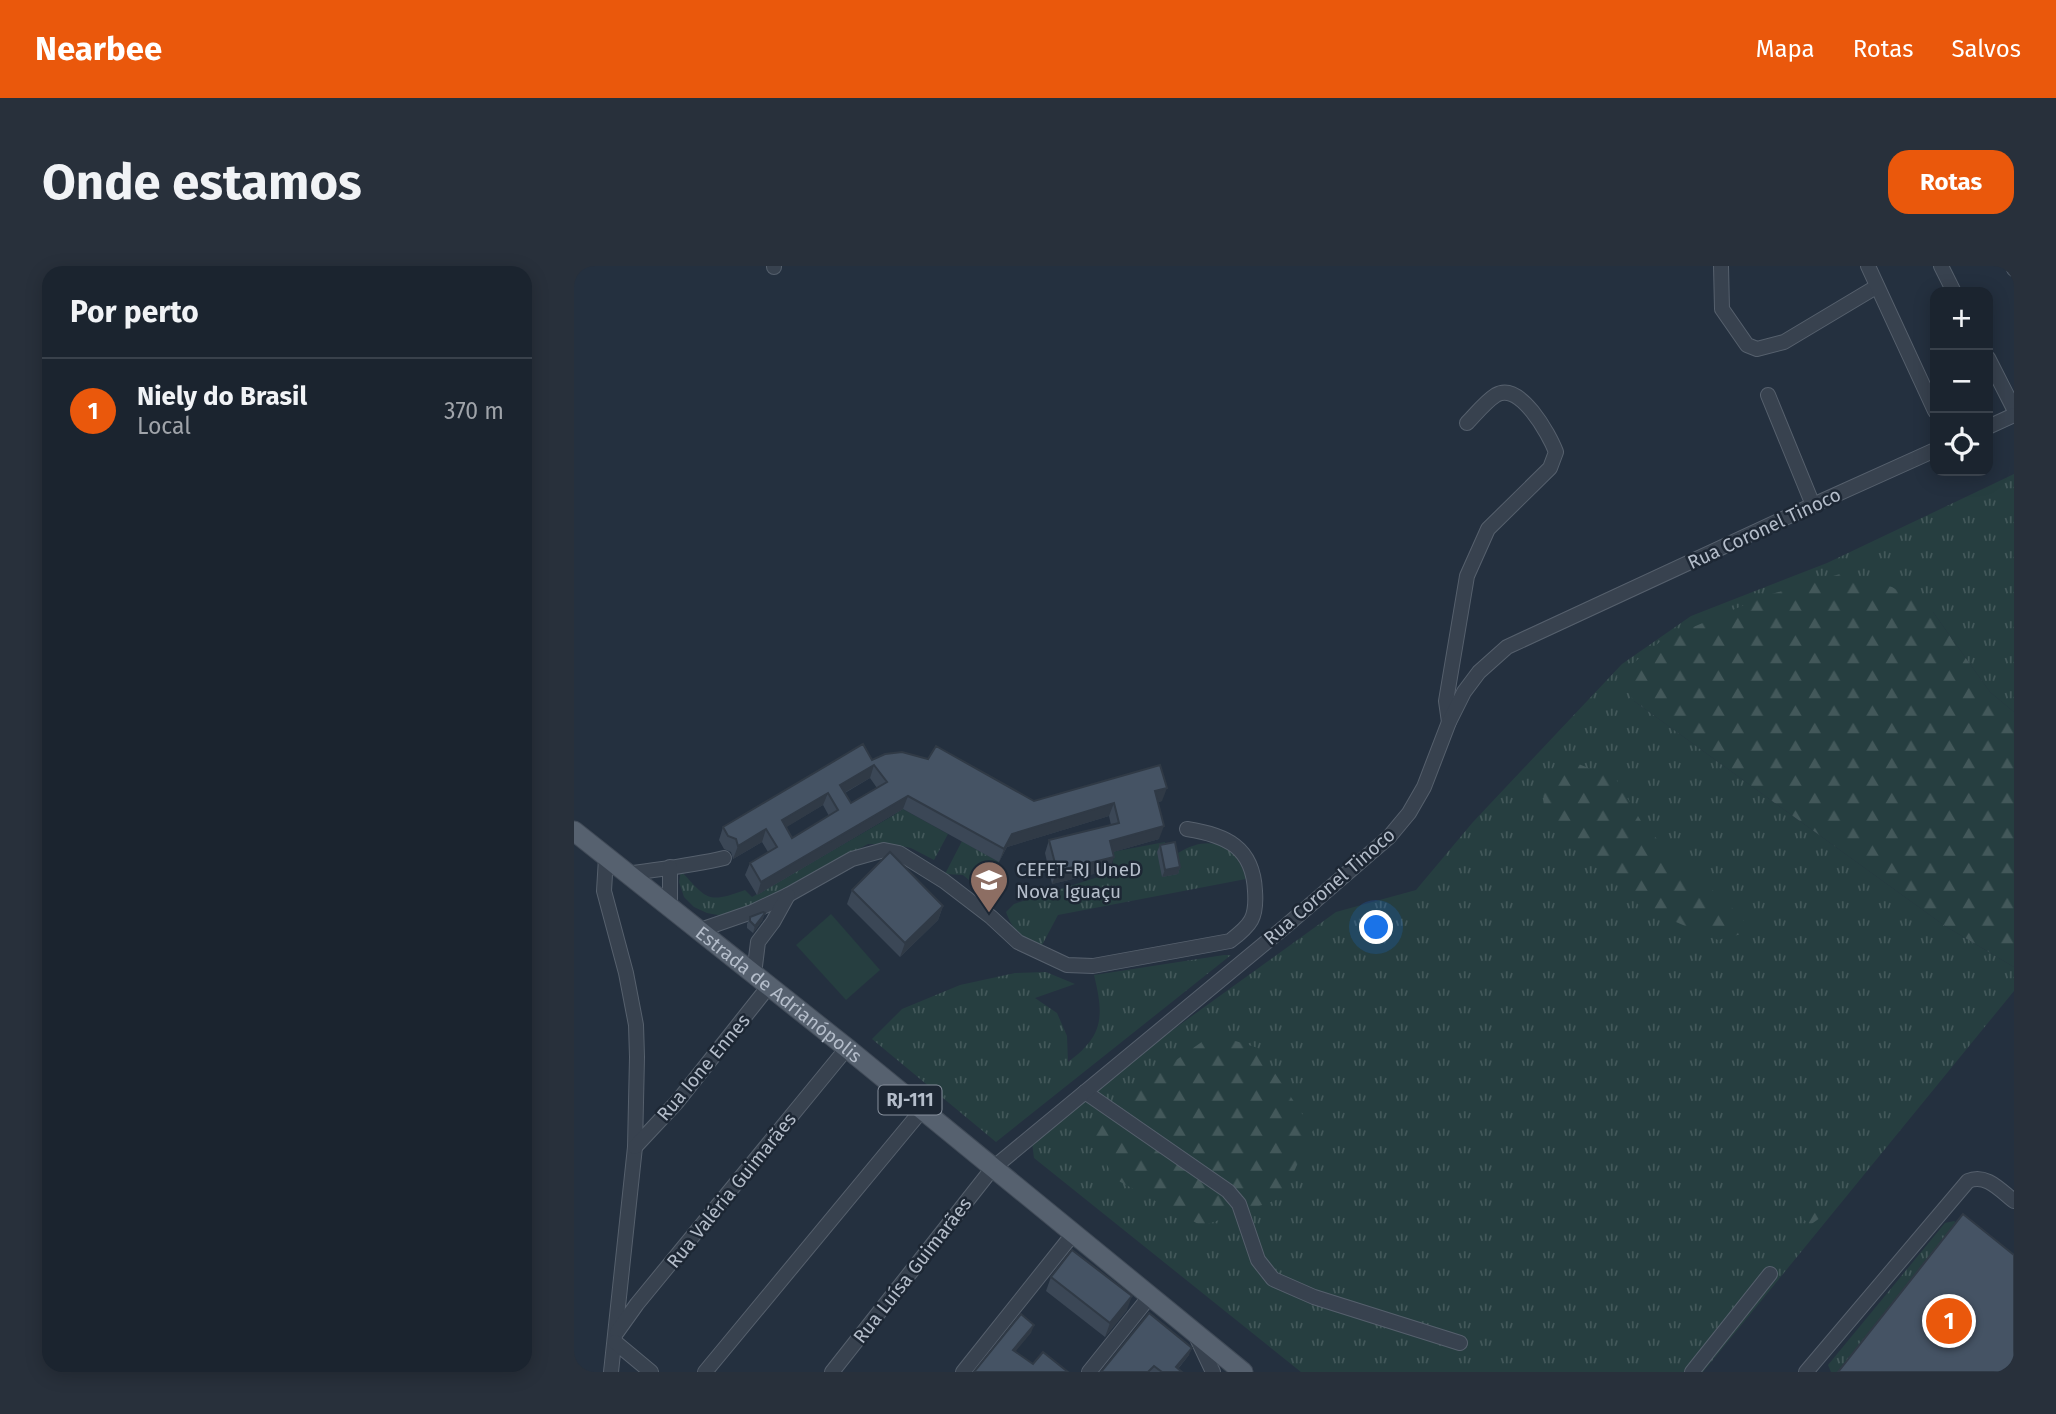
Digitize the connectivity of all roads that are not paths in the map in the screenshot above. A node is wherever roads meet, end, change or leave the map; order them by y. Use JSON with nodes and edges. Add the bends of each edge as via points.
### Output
{"nodes":[{"id":1,"x":1721,"y":266,"type":"edge"},
{"id":2,"x":1868,"y":266,"type":"edge"},
{"id":3,"x":1941,"y":266,"type":"edge"},
{"id":4,"x":1952,"y":287,"type":"edge"},
{"id":5,"x":1876,"y":288,"type":"junction"},
{"id":6,"x":1993,"y":368,"type":"edge"},
{"id":7,"x":1768,"y":395,"type":"dead end"},
{"id":8,"x":1930,"y":401,"type":"edge"},
{"id":9,"x":2014,"y":412,"type":"edge"},
{"id":10,"x":1467,"y":423,"type":"dead end"},
{"id":11,"x":1993,"y":424,"type":"edge"},
{"id":12,"x":1930,"y":452,"type":"edge"},
{"id":13,"x":1813,"y":505,"type":"junction"},
{"id":14,"x":1449,"y":722,"type":"junction"},
{"id":15,"x":1186,"y":829,"type":"dead end"},
{"id":16,"x":574,"y":831,"type":"edge"},
{"id":17,"x":606,"y":858,"type":"junction"},
{"id":18,"x":723,"y":858,"type":"dead end"},
{"id":19,"x":670,"y":867,"type":"junction"},
{"id":20,"x":626,"y":874,"type":"junction"},
{"id":21,"x":788,"y":895,"type":"junction"},
{"id":22,"x":670,"y":909,"type":"junction"},
{"id":23,"x":700,"y":930,"type":"junction"},
{"id":24,"x":762,"y":980,"type":"junction"},
{"id":25,"x":847,"y":1048,"type":"junction"},
{"id":26,"x":1085,"y":1091,"type":"junction"},
{"id":27,"x":922,"y":1110,"type":"junction"},
{"id":28,"x":635,"y":1147,"type":"junction"},
{"id":29,"x":992,"y":1168,"type":"junction"},
{"id":30,"x":2014,"y":1201,"type":"edge"},
{"id":31,"x":1073,"y":1234,"type":"junction"},
{"id":32,"x":1770,"y":1274,"type":"dead end"},
{"id":33,"x":1150,"y":1296,"type":"junction"},
{"id":34,"x":618,"y":1299,"type":"junction"},
{"id":35,"x":637,"y":1304,"type":"junction"},
{"id":36,"x":1193,"y":1329,"type":"junction"},
{"id":37,"x":616,"y":1337,"type":"junction"},
{"id":38,"x":1460,"y":1343,"type":"dead end"},
{"id":39,"x":611,"y":1372,"type":"edge"},
{"id":40,"x":650,"y":1372,"type":"edge"},
{"id":41,"x":705,"y":1372,"type":"edge"},
{"id":42,"x":832,"y":1372,"type":"edge"},
{"id":43,"x":963,"y":1372,"type":"edge"},
{"id":44,"x":1088,"y":1372,"type":"edge"},
{"id":45,"x":1213,"y":1372,"type":"edge"},
{"id":46,"x":1243,"y":1372,"type":"edge"},
{"id":47,"x":1692,"y":1372,"type":"edge"},
{"id":48,"x":1806,"y":1372,"type":"edge"}],
"edges":[{"from":1,"to":5,"type":"street","via":[[1722,309],[1747,345],[1757,349],[1784,342]]},
{"from":2,"to":5,"type":"street"},
{"from":3,"to":4,"type":"street"},
{"from":5,"to":8,"type":"street"},
{"from":6,"to":9,"type":"street"},
{"from":7,"to":13,"type":"street"},
{"from":9,"to":11,"type":"street"},
{"from":10,"to":14,"type":"street","via":[[1496,395],[1507,392],[1535,413],[1556,452],[1550,468],[1488,529],[1467,576],[1446,701]]},
{"from":12,"to":13,"type":"street","name":"Rua Coronel Tinoco"},
{"from":13,"to":14,"type":"street","name":"Rua Coronel Tinoco","via":[[1507,647],[1479,672]]},
{"from":14,"to":26,"type":"street","name":"Rua Coronel Tinoco","via":[[1424,787],[1389,837]]},
{"from":15,"to":21,"type":"street","via":[[1212,833],[1249,860],[1256,911],[1247,929],[1230,941],[1093,966],[1066,965],[1018,942],[953,888],[900,853],[884,850],[852,859]]},
{"from":16,"to":17,"type":"main road","name":"Estrada de Adrianópolis","number":"RJ-111"},
{"from":17,"to":20,"type":"main road","name":"Estrada de Adrianópolis","number":"RJ-111"},
{"from":17,"to":28,"type":"street","via":[[604,891],[636,1025]]},
{"from":18,"to":19,"type":"street"},
{"from":19,"to":20,"type":"street"},
{"from":19,"to":22,"type":"street"},
{"from":20,"to":22,"type":"main road","name":"Estrada de Adrianópolis","number":"RJ-111"},
{"from":21,"to":23,"type":"street"},
{"from":21,"to":24,"type":"street","via":[[758,942]]},
{"from":22,"to":23,"type":"main road","name":"Estrada de Adrianópolis","number":"RJ-111"},
{"from":23,"to":24,"type":"main road","name":"Estrada de Adrianópolis","number":"RJ-111"},
{"from":24,"to":25,"type":"main road","name":"Estrada de Adrianópolis","number":"RJ-111"},
{"from":24,"to":28,"type":"street","name":"Rua Ione Ennes","via":[[677,1102]]},
{"from":25,"to":27,"type":"main road","name":"Estrada de Adrianópolis","number":"RJ-111"},
{"from":25,"to":35,"type":"street","name":"Rua Valéria Guimarães"},
{"from":26,"to":29,"type":"street","name":"Rua Coronel Tinoco"},
{"from":26,"to":38,"type":"street","via":[[1228,1191],[1239,1204],[1258,1260],[1273,1279],[1314,1297]]},
{"from":27,"to":29,"type":"main road","name":"Estrada de Adrianópolis","number":"RJ-111"},
{"from":27,"to":41,"type":"street"},
{"from":28,"to":34,"type":"street"},
{"from":29,"to":31,"type":"main road","name":"Estrada de Adrianópolis","number":"RJ-111"},
{"from":29,"to":42,"type":"street","name":"Rua Luísa Guimarães"},
{"from":30,"to":48,"type":"street","via":[[1984,1179],[1968,1181]]},
{"from":31,"to":33,"type":"main road","name":"Estrada de Adrianópolis","number":"RJ-111"},
{"from":31,"to":43,"type":"street"},
{"from":32,"to":47,"type":"street"},
{"from":33,"to":36,"type":"main road","name":"Estrada de Adrianópolis","number":"RJ-111"},
{"from":33,"to":44,"type":"street"},
{"from":34,"to":35,"type":"street"},
{"from":34,"to":37,"type":"street"},
{"from":35,"to":37,"type":"street","name":"Rua Valéria Guimarães"},
{"from":36,"to":45,"type":"street"},
{"from":36,"to":46,"type":"main road","name":"Estrada de Adrianópolis","number":"RJ-111"},
{"from":37,"to":39,"type":"street"},
{"from":37,"to":40,"type":"street"}]}
